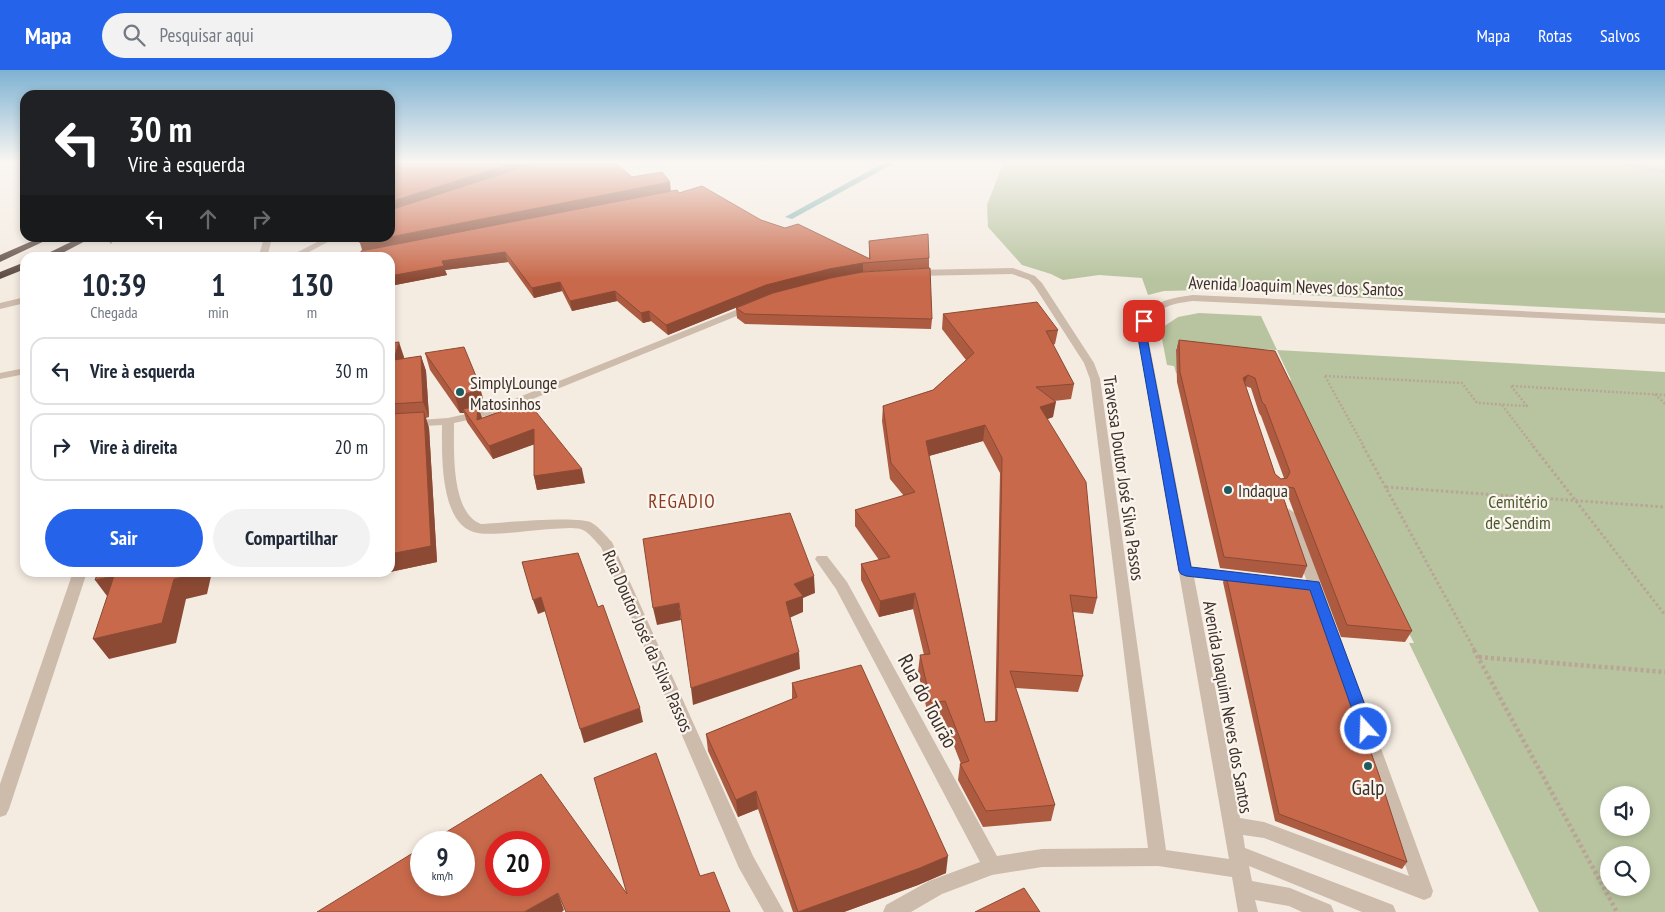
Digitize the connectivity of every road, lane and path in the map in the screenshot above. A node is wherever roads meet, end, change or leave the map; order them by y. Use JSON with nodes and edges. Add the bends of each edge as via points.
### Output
{"nodes":[{"id":1,"x":37,"y":242,"type":"edge"},
{"id":2,"x":77,"y":242,"type":"edge"},
{"id":3,"x":323,"y":242,"type":"edge"},
{"id":4,"x":388,"y":250,"type":"edge"},
{"id":5,"x":56,"y":252,"type":"edge"},
{"id":6,"x":302,"y":252,"type":"edge"},
{"id":7,"x":378,"y":252,"type":"edge"},
{"id":8,"x":0,"y":259,"type":"edge"},
{"id":9,"x":20,"y":267,"type":"edge"},
{"id":10,"x":898,"y":274,"type":"edge"},
{"id":11,"x":0,"y":276,"type":"edge"},
{"id":12,"x":20,"y":301,"type":"edge"},
{"id":13,"x":763,"y":302,"type":"edge"},
{"id":14,"x":0,"y":306,"type":"edge"},
{"id":15,"x":1665,"y":321,"type":"edge"},
{"id":16,"x":20,"y":372,"type":"edge"},
{"id":17,"x":0,"y":376,"type":"edge"},
{"id":18,"x":1655,"y":394,"type":"junction"},
{"id":19,"x":1665,"y":395,"type":"edge"},
{"id":20,"x":1665,"y":404,"type":"edge"},
{"id":21,"x":1502,"y":405,"type":"junction"},
{"id":22,"x":448,"y":421,"type":"junction"},
{"id":23,"x":395,"y":425,"type":"edge"},
{"id":24,"x":1386,"y":487,"type":"junction"},
{"id":25,"x":1577,"y":501,"type":"junction"},
{"id":26,"x":1285,"y":504,"type":"edge"},
{"id":27,"x":1665,"y":507,"type":"edge"},
{"id":28,"x":822,"y":559,"type":"dead end"},
{"id":29,"x":1186,"y":571,"type":"junction"},
{"id":30,"x":78,"y":577,"type":"edge"},
{"id":31,"x":1249,"y":578,"type":"edge"},
{"id":32,"x":1296,"y":584,"type":"edge"},
{"id":33,"x":1315,"y":586,"type":"junction"},
{"id":34,"x":1665,"y":615,"type":"edge"},
{"id":35,"x":1478,"y":657,"type":"junction"},
{"id":36,"x":1665,"y":672,"type":"edge"},
{"id":37,"x":0,"y":809,"type":"edge"},
{"id":38,"x":1232,"y":825,"type":"junction"},
{"id":39,"x":1158,"y":857,"type":"junction"},
{"id":40,"x":1238,"y":861,"type":"junction"},
{"id":41,"x":992,"y":866,"type":"junction"},
{"id":42,"x":1243,"y":889,"type":"junction"},
{"id":43,"x":774,"y":912,"type":"edge"},
{"id":44,"x":893,"y":912,"type":"edge"},
{"id":45,"x":1248,"y":912,"type":"edge"},
{"id":46,"x":1324,"y":912,"type":"edge"},
{"id":47,"x":1386,"y":912,"type":"edge"},
{"id":48,"x":1617,"y":912,"type":"edge"}],
"edges":[{"from":1,"to":8,"type":"highway"},
{"from":2,"to":5,"type":"highway"},
{"from":3,"to":6,"type":"street"},
{"from":4,"to":7,"type":"street"},
{"from":9,"to":11,"type":"highway"},
{"from":10,"to":39,"type":"street","name":"Travessa Doutor José Silva Passos","via":[[1013,271],[1024,275],[1039,285],[1089,363],[1095,379]]},
{"from":12,"to":14,"type":"street"},
{"from":13,"to":22,"type":"street","via":[[492,412]]},
{"from":15,"to":29,"type":"street","name":"Avenida Joaquim Neves dos Santos","via":[[1228,299],[1193,298],[1162,305],[1149,312],[1142,332]]},
{"from":16,"to":17,"type":"street"},
{"from":18,"to":19,"type":"path"},
{"from":18,"to":20,"type":"path"},
{"from":18,"to":21,"type":"path","via":[[1511,386],[1527,406]]},
{"from":21,"to":24,"type":"path","via":[[1477,403],[1462,383],[1325,376]]},
{"from":21,"to":25,"type":"path"},
{"from":22,"to":23,"type":"street"},
{"from":22,"to":43,"type":"street","name":"Rua Doutor José da Silva Passos","via":[[450,482],[467,524],[479,529],[569,524],[588,526],[607,545],[746,862]]},
{"from":24,"to":25,"type":"path"},
{"from":24,"to":35,"type":"path"},
{"from":25,"to":27,"type":"path"},
{"from":25,"to":34,"type":"path"},
{"from":26,"to":33,"type":"street"},
{"from":28,"to":41,"type":"street","name":"Rua do Tourão","via":[[842,586]]},
{"from":29,"to":31,"type":"street"},
{"from":29,"to":38,"type":"street","name":"Avenida Joaquim Neves dos Santos"},
{"from":30,"to":37,"type":"street"},
{"from":32,"to":33,"type":"street"},
{"from":33,"to":38,"type":"street","via":[[1424,891],[1264,830]]},
{"from":35,"to":36,"type":"path"},
{"from":35,"to":48,"type":"path"},
{"from":38,"to":40,"type":"street","name":"Avenida Joaquim Neves dos Santos"},
{"from":39,"to":40,"type":"street"},
{"from":39,"to":41,"type":"street","via":[[1042,858]]},
{"from":40,"to":42,"type":"street","name":"Avenida Joaquim Neves dos Santos"},
{"from":40,"to":47,"type":"street"},
{"from":41,"to":44,"type":"street","via":[[936,887]]},
{"from":42,"to":45,"type":"street","name":"Avenida Joaquim Neves dos Santos"},
{"from":42,"to":46,"type":"street","via":[[1290,897]]}]}
